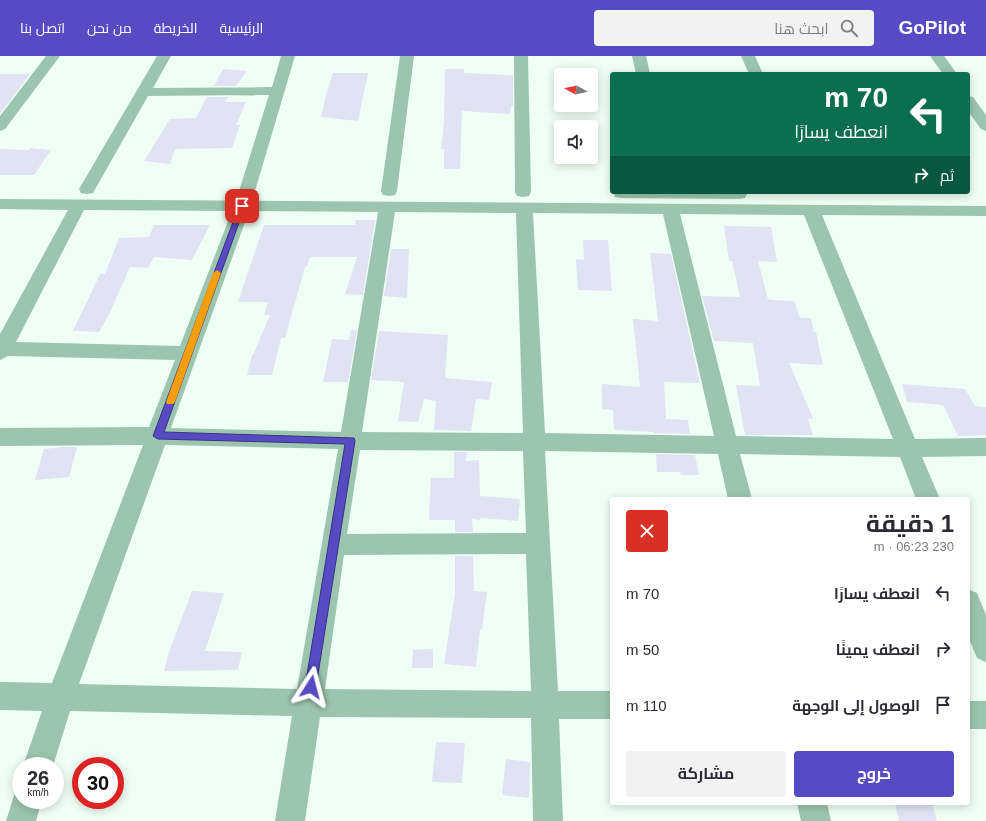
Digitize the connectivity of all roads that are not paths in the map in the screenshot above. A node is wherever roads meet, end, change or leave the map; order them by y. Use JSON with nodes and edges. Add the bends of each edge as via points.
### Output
{"nodes":[{"id":1,"x":52,"y":56,"type":"edge"},
{"id":2,"x":164,"y":56,"type":"edge"},
{"id":3,"x":288,"y":56,"type":"edge"},
{"id":4,"x":407,"y":56,"type":"edge"},
{"id":5,"x":521,"y":56,"type":"edge"},
{"id":6,"x":639,"y":56,"type":"edge"},
{"id":7,"x":748,"y":56,"type":"edge"},
{"id":8,"x":937,"y":56,"type":"edge"},
{"id":9,"x":643,"y":72,"type":"edge"},
{"id":10,"x":755,"y":72,"type":"edge"},
{"id":11,"x":949,"y":72,"type":"edge"},
{"id":12,"x":278,"y":91,"type":"junction"},
{"id":13,"x":143,"y":92,"type":"junction"},
{"id":14,"x":973,"y":113,"type":"edge"},
{"id":15,"x":0,"y":126,"type":"edge"},
{"id":16,"x":986,"y":126,"type":"edge"},
{"id":17,"x":0,"y":189,"type":"edge"},
{"id":18,"x":986,"y":196,"type":"edge"},
{"id":19,"x":83,"y":197,"type":"junction"},
{"id":20,"x":245,"y":198,"type":"junction"},
{"id":21,"x":668,"y":198,"type":"edge"},
{"id":22,"x":388,"y":199,"type":"junction"},
{"id":23,"x":524,"y":199,"type":"junction"},
{"id":24,"x":0,"y":204,"type":"edge"},
{"id":25,"x":811,"y":210,"type":"junction"},
{"id":26,"x":986,"y":211,"type":"edge"},
{"id":27,"x":1,"y":351,"type":"edge"},
{"id":28,"x":188,"y":353,"type":"junction"},
{"id":29,"x":158,"y":436,"type":"junction"},
{"id":30,"x":0,"y":437,"type":"edge"},
{"id":31,"x":350,"y":441,"type":"junction"},
{"id":32,"x":534,"y":442,"type":"junction"},
{"id":33,"x":727,"y":444,"type":"junction"},
{"id":34,"x":986,"y":447,"type":"edge"},
{"id":35,"x":907,"y":448,"type":"junction"},
{"id":36,"x":740,"y":497,"type":"edge"},
{"id":37,"x":927,"y":497,"type":"edge"},
{"id":38,"x":538,"y":543,"type":"junction"},
{"id":39,"x":333,"y":545,"type":"junction"},
{"id":40,"x":970,"y":606,"type":"edge"},
{"id":41,"x":986,"y":649,"type":"edge"},
{"id":42,"x":0,"y":696,"type":"edge"},
{"id":43,"x":60,"y":698,"type":"junction"},
{"id":44,"x":308,"y":703,"type":"junction"},
{"id":45,"x":545,"y":704,"type":"junction"},
{"id":46,"x":610,"y":705,"type":"edge"},
{"id":47,"x":970,"y":715,"type":"edge"},
{"id":48,"x":986,"y":715,"type":"edge"},
{"id":49,"x":41,"y":757,"type":"edge"},
{"id":50,"x":812,"y":805,"type":"edge"},
{"id":51,"x":24,"y":809,"type":"edge"},
{"id":52,"x":287,"y":818,"type":"edge"},
{"id":53,"x":21,"y":821,"type":"edge"},
{"id":54,"x":548,"y":821,"type":"edge"},
{"id":55,"x":816,"y":821,"type":"edge"}],
"edges":[{"from":1,"to":15,"type":"street"},
{"from":2,"to":13,"type":"street"},
{"from":3,"to":12,"type":"street"},
{"from":4,"to":22,"type":"street"},
{"from":5,"to":23,"type":"street"},
{"from":6,"to":9,"type":"street"},
{"from":7,"to":10,"type":"street"},
{"from":8,"to":11,"type":"street"},
{"from":12,"to":13,"type":"street"},
{"from":12,"to":20,"type":"street"},
{"from":13,"to":19,"type":"street"},
{"from":14,"to":16,"type":"street"},
{"from":17,"to":19,"type":"street"},
{"from":18,"to":21,"type":"street"},
{"from":19,"to":20,"type":"street"},
{"from":19,"to":24,"type":"street"},
{"from":19,"to":27,"type":"street"},
{"from":20,"to":22,"type":"street"},
{"from":20,"to":28,"type":"street"},
{"from":21,"to":23,"type":"street"},
{"from":21,"to":25,"type":"street"},
{"from":21,"to":33,"type":"street"},
{"from":22,"to":23,"type":"street"},
{"from":22,"to":31,"type":"street"},
{"from":23,"to":32,"type":"street"},
{"from":25,"to":26,"type":"street"},
{"from":25,"to":35,"type":"street"},
{"from":27,"to":28,"type":"street"},
{"from":28,"to":29,"type":"street"},
{"from":29,"to":30,"type":"street"},
{"from":29,"to":31,"type":"street"},
{"from":29,"to":43,"type":"street"},
{"from":31,"to":32,"type":"street"},
{"from":31,"to":39,"type":"street"},
{"from":32,"to":33,"type":"street"},
{"from":32,"to":38,"type":"street"},
{"from":33,"to":35,"type":"street"},
{"from":33,"to":36,"type":"street"},
{"from":34,"to":35,"type":"street"},
{"from":35,"to":37,"type":"street"},
{"from":38,"to":39,"type":"street"},
{"from":38,"to":45,"type":"street"},
{"from":39,"to":44,"type":"street"},
{"from":40,"to":41,"type":"street"},
{"from":42,"to":43,"type":"street"},
{"from":43,"to":44,"type":"street"},
{"from":43,"to":49,"type":"street"},
{"from":44,"to":45,"type":"street"},
{"from":44,"to":52,"type":"street"},
{"from":45,"to":46,"type":"street"},
{"from":45,"to":54,"type":"street"},
{"from":47,"to":48,"type":"street"},
{"from":50,"to":55,"type":"street"},
{"from":51,"to":53,"type":"street"}]}
